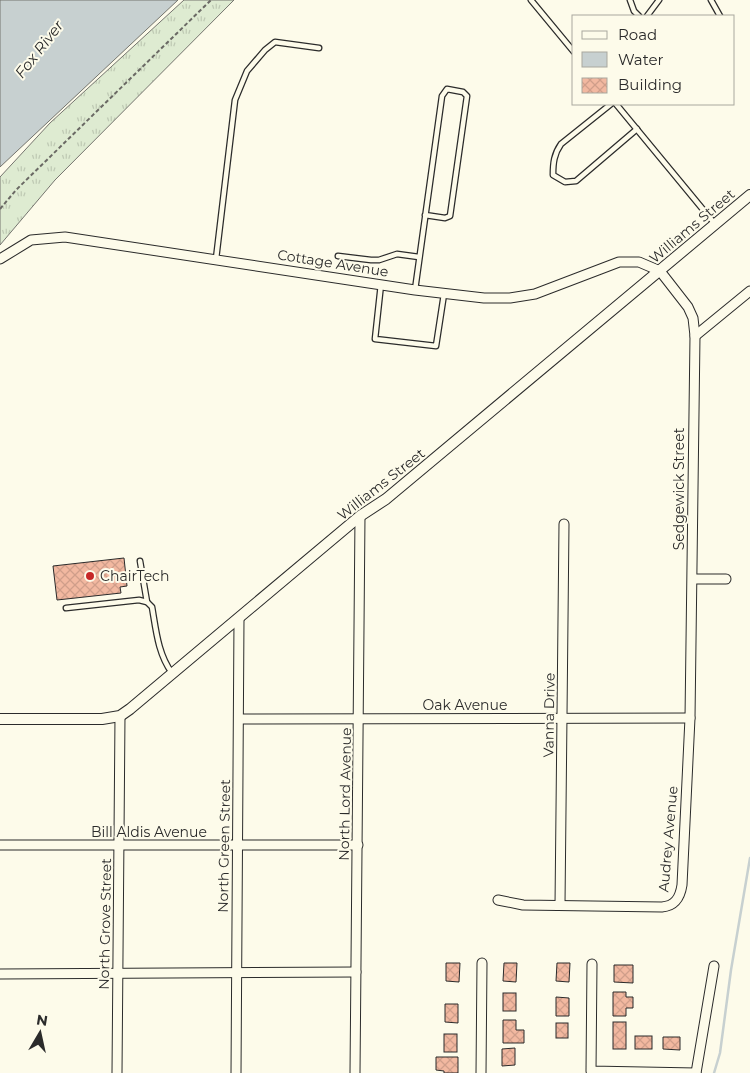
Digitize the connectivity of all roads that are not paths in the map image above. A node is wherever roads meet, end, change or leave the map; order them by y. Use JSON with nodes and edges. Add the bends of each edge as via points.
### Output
{"nodes":[{"id":1,"x":531,"y":0,"type":"edge"},
{"id":2,"x":630,"y":0,"type":"edge"},
{"id":3,"x":659,"y":0,"type":"edge"},
{"id":4,"x":711,"y":0,"type":"edge"},
{"id":5,"x":638,"y":15,"type":"edge"},
{"id":6,"x":648,"y":15,"type":"edge"},
{"id":7,"x":719,"y":15,"type":"edge"},
{"id":8,"x":319,"y":48,"type":"dead end"},
{"id":9,"x":572,"y":50,"type":"edge"},
{"id":10,"x":610,"y":105,"type":"edge"},
{"id":11,"x":617,"y":105,"type":"edge"},
{"id":12,"x":637,"y":129,"type":"junction"},
{"id":13,"x":750,"y":195,"type":"edge"},
{"id":14,"x":425,"y":215,"type":"junction"},
{"id":15,"x":716,"y":225,"type":"junction"},
{"id":16,"x":338,"y":256,"type":"dead end"},
{"id":17,"x":419,"y":257,"type":"junction"},
{"id":18,"x":0,"y":259,"type":"edge"},
{"id":19,"x":216,"y":259,"type":"junction"},
{"id":20,"x":660,"y":271,"type":"junction"},
{"id":21,"x":381,"y":284,"type":"junction"},
{"id":22,"x":415,"y":290,"type":"junction"},
{"id":23,"x":750,"y":291,"type":"edge"},
{"id":24,"x":444,"y":294,"type":"junction"},
{"id":25,"x":695,"y":336,"type":"junction"},
{"id":26,"x":360,"y":516,"type":"junction"},
{"id":27,"x":564,"y":524,"type":"dead end"},
{"id":28,"x":140,"y":561,"type":"dead end"},
{"id":29,"x":692,"y":579,"type":"junction"},
{"id":30,"x":726,"y":579,"type":"dead end"},
{"id":31,"x":147,"y":602,"type":"junction"},
{"id":32,"x":66,"y":608,"type":"dead end"},
{"id":33,"x":239,"y":619,"type":"junction"},
{"id":34,"x":173,"y":674,"type":"junction"},
{"id":35,"x":120,"y":716,"type":"junction"},
{"id":36,"x":690,"y":718,"type":"junction"},
{"id":37,"x":0,"y":719,"type":"edge"},
{"id":38,"x":239,"y":719,"type":"junction"},
{"id":39,"x":359,"y":719,"type":"junction"},
{"id":40,"x":563,"y":719,"type":"junction"},
{"id":41,"x":0,"y":845,"type":"edge"},
{"id":42,"x":119,"y":845,"type":"junction"},
{"id":43,"x":358,"y":845,"type":"junction"},
{"id":44,"x":238,"y":846,"type":"junction"},
{"id":45,"x":498,"y":900,"type":"dead end"},
{"id":46,"x":560,"y":906,"type":"junction"},
{"id":47,"x":482,"y":963,"type":"dead end"},
{"id":48,"x":592,"y":964,"type":"dead end"},
{"id":49,"x":714,"y":966,"type":"dead end"},
{"id":50,"x":356,"y":972,"type":"junction"},
{"id":51,"x":0,"y":974,"type":"edge"},
{"id":52,"x":118,"y":974,"type":"junction"},
{"id":53,"x":236,"y":974,"type":"junction"},
{"id":54,"x":117,"y":1073,"type":"edge"},
{"id":55,"x":236,"y":1073,"type":"edge"},
{"id":56,"x":355,"y":1073,"type":"edge"},
{"id":57,"x":481,"y":1073,"type":"edge"},
{"id":58,"x":696,"y":1073,"type":"edge"}],
"edges":[{"from":1,"to":9,"type":"lane"},
{"from":2,"to":5,"type":"lane"},
{"from":3,"to":6,"type":"lane"},
{"from":4,"to":7,"type":"lane"},
{"from":8,"to":19,"type":"lane","via":[[274,42],[247,70],[235,100]]},
{"from":10,"to":12,"type":"lane","via":[[561,144],[554,157],[553,175],[565,182],[576,181]]},
{"from":11,"to":12,"type":"lane"},
{"from":12,"to":15,"type":"lane"},
{"from":13,"to":15,"type":"street","name":"Williams Street"},
{"from":14,"to":14,"type":"lane","via":[[442,96],[447,89],[463,92],[467,96],[450,216]]},
{"from":14,"to":17,"type":"lane"},
{"from":15,"to":20,"type":"street","name":"Williams Street"},
{"from":16,"to":17,"type":"lane","via":[[371,260],[397,254]]},
{"from":17,"to":22,"type":"lane"},
{"from":18,"to":19,"type":"street","name":"Cottage Avenue","via":[[32,240],[65,237]]},
{"from":19,"to":21,"type":"street","name":"Cottage Avenue"},
{"from":20,"to":24,"type":"street","name":"Cottage Avenue","via":[[639,262],[619,262],[535,294],[501,298]]},
{"from":20,"to":25,"type":"street","name":"Sedgewick Street","via":[[690,309]]},
{"from":20,"to":26,"type":"street","name":"Williams Street","via":[[386,499]]},
{"from":21,"to":22,"type":"street","name":"Cottage Avenue"},
{"from":21,"to":24,"type":"lane","via":[[375,339],[436,346]]},
{"from":22,"to":24,"type":"street","name":"Cottage Avenue"},
{"from":23,"to":25,"type":"street"},
{"from":25,"to":29,"type":"street","name":"Sedgewick Street"},
{"from":26,"to":33,"type":"street","name":"Williams Street"},
{"from":26,"to":39,"type":"street","name":"North Lord Avenue"},
{"from":27,"to":40,"type":"street","name":"Vanna Drive"},
{"from":28,"to":31,"type":"lane"},
{"from":29,"to":30,"type":"street"},
{"from":29,"to":36,"type":"street","name":"Sedgewick Street"},
{"from":31,"to":32,"type":"lane","via":[[139,600]]},
{"from":31,"to":34,"type":"lane","via":[[152,607],[165,664]]},
{"from":33,"to":34,"type":"street","name":"Williams Street"},
{"from":33,"to":38,"type":"street","name":"North Green Street"},
{"from":34,"to":35,"type":"street","name":"Williams Street"},
{"from":35,"to":37,"type":"street","name":"Williams Street"},
{"from":35,"to":42,"type":"street","name":"North Grove Street"},
{"from":36,"to":40,"type":"street","name":"Oak Avenue"},
{"from":36,"to":46,"type":"street","name":"Audrey Avenue","via":[[682,885],[678,900],[665,907]]},
{"from":38,"to":39,"type":"street","name":"Oak Avenue"},
{"from":38,"to":44,"type":"street","name":"North Green Street"},
{"from":39,"to":40,"type":"street","name":"Oak Avenue"},
{"from":39,"to":43,"type":"street","name":"North Lord Avenue"},
{"from":40,"to":46,"type":"street","name":"Vanna Drive"},
{"from":41,"to":42,"type":"street","name":"Bill Aldis Avenue"},
{"from":42,"to":44,"type":"street","name":"Bill Aldis Avenue"},
{"from":42,"to":52,"type":"street","name":"North Grove Street"},
{"from":43,"to":44,"type":"street","name":"Bill Aldis Avenue"},
{"from":43,"to":50,"type":"street","name":"North Lord Avenue"},
{"from":44,"to":53,"type":"street","name":"North Green Street"},
{"from":45,"to":46,"type":"street","name":"Audrey Avenue","via":[[523,905]]},
{"from":47,"to":57,"type":"street"},
{"from":48,"to":58,"type":"street","via":[[591,1071]]},
{"from":49,"to":58,"type":"street"},
{"from":50,"to":53,"type":"street"},
{"from":50,"to":56,"type":"street","name":"North Lord Avenue"},
{"from":51,"to":52,"type":"street"},
{"from":52,"to":53,"type":"street"},
{"from":52,"to":54,"type":"street","name":"North Grove Street"},
{"from":53,"to":55,"type":"street","name":"North Green Street"}]}
